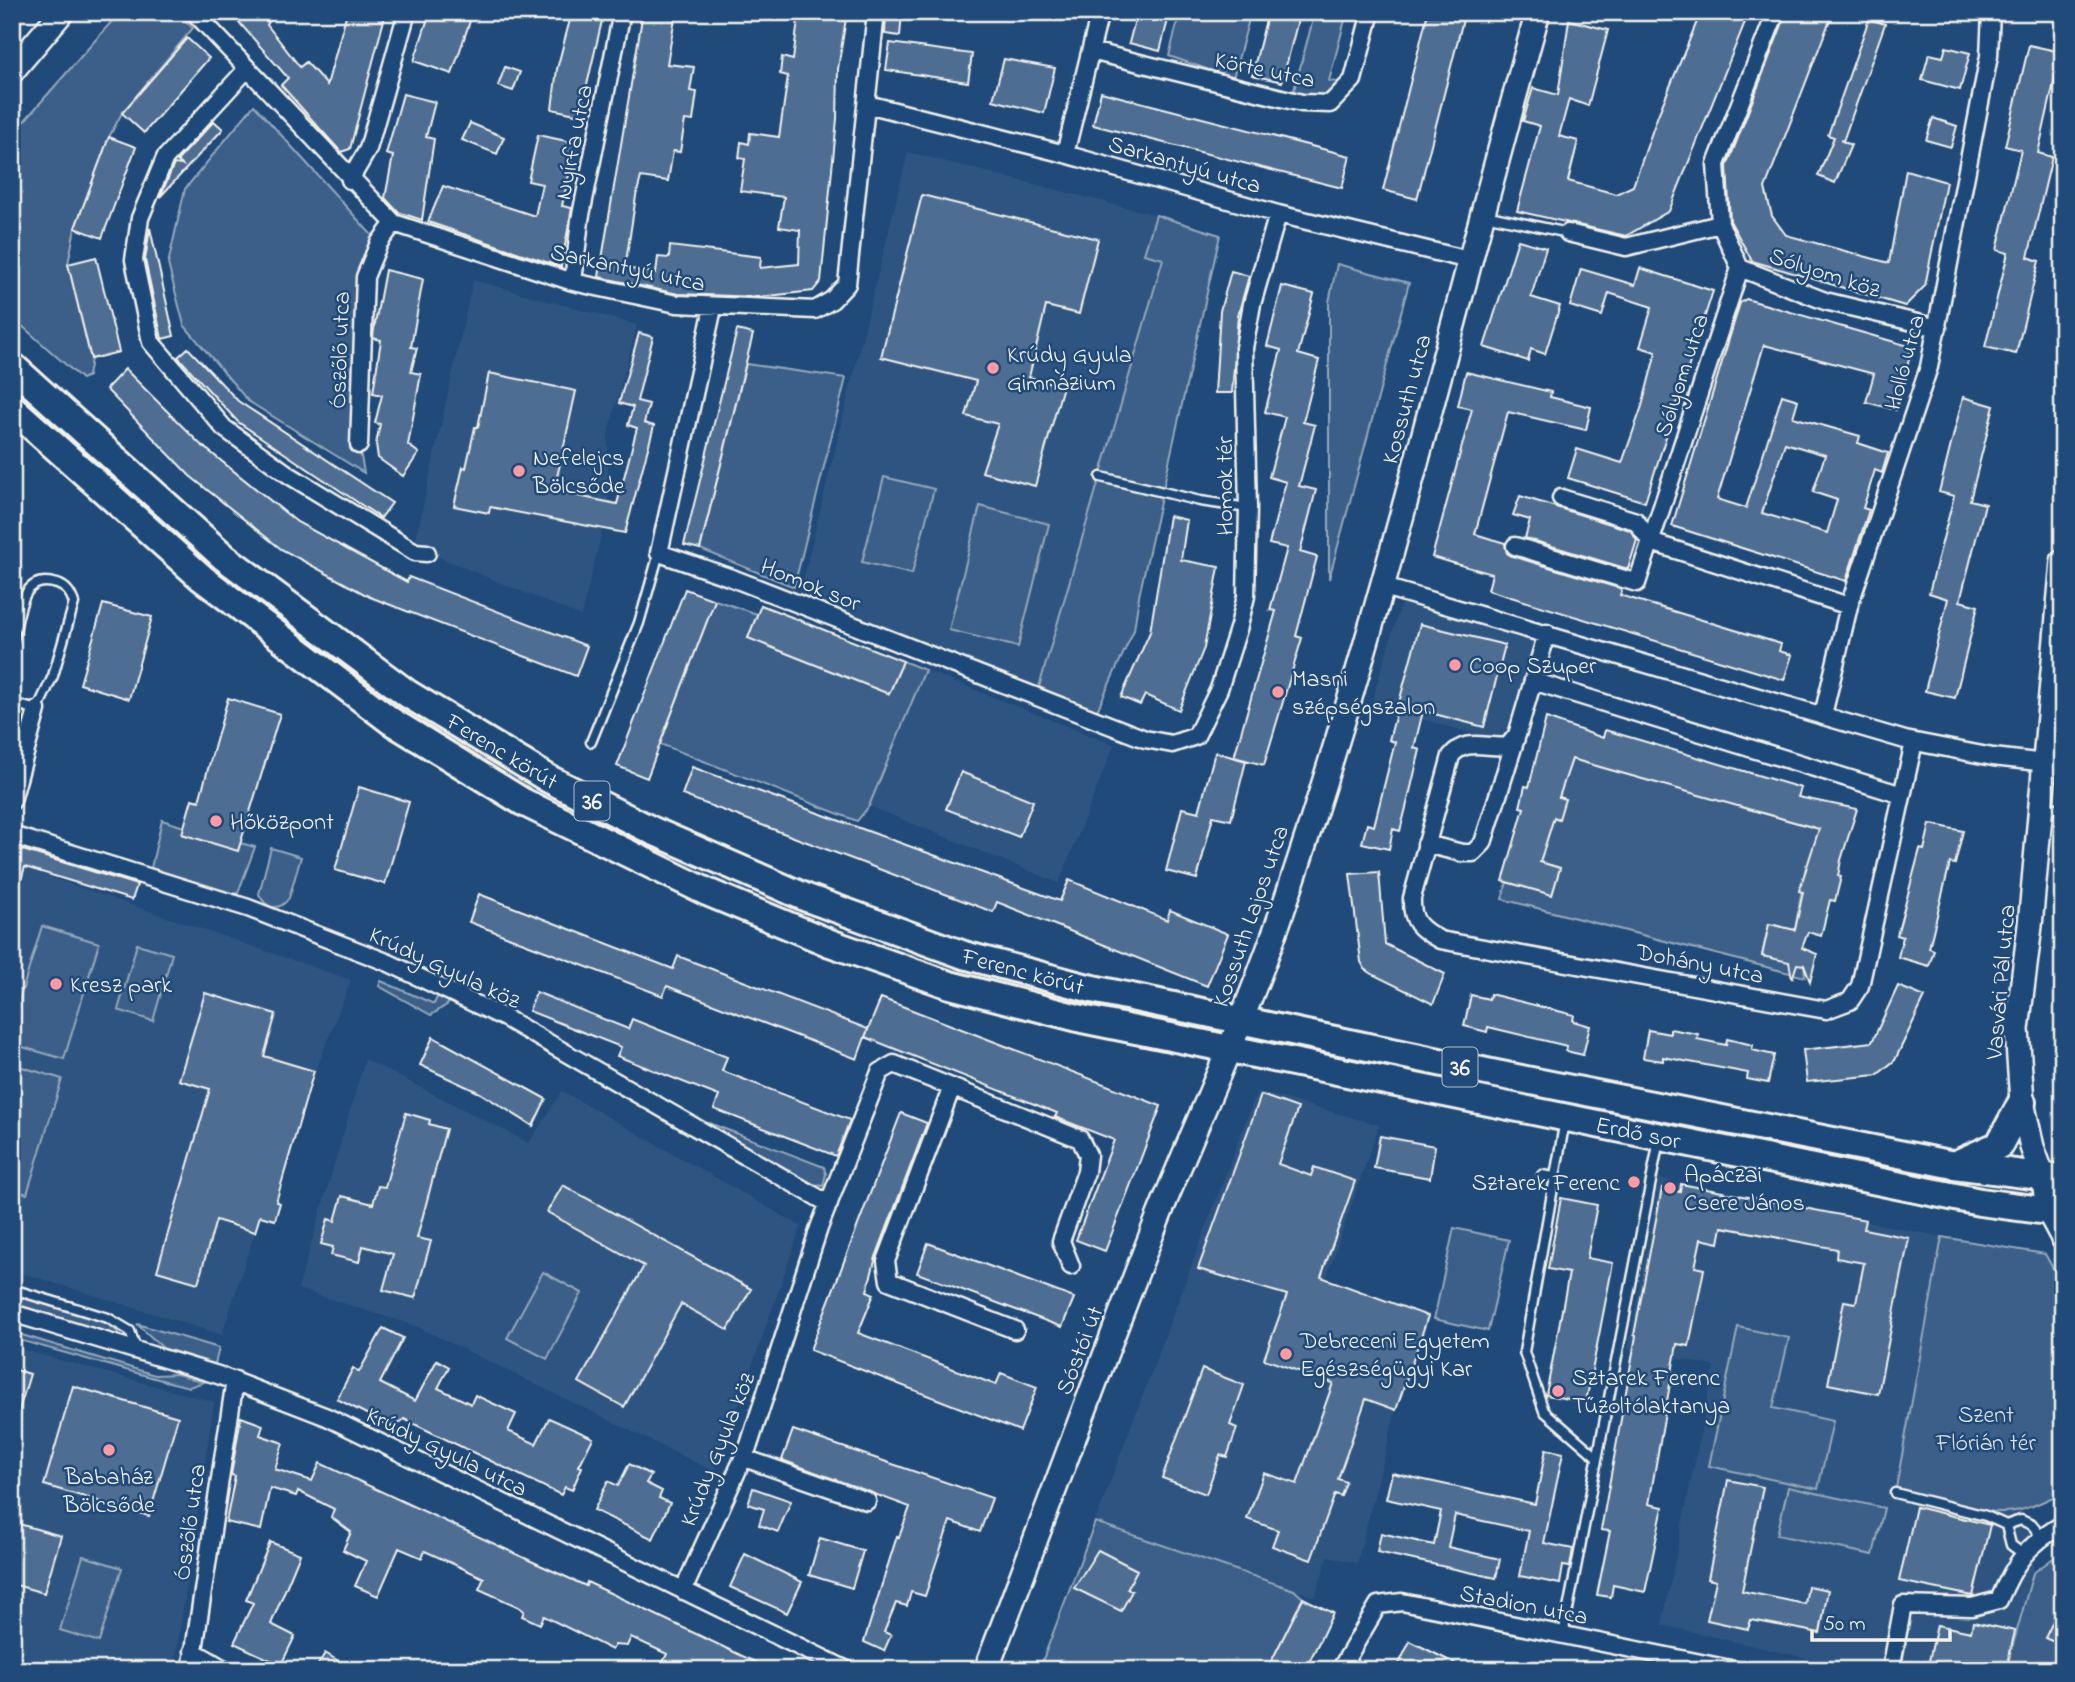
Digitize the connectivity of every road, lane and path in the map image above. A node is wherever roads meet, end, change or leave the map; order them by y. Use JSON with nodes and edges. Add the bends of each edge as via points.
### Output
{"nodes":[{"id":1,"x":62,"y":12,"type":"edge"},
{"id":2,"x":194,"y":12,"type":"edge"},
{"id":3,"x":407,"y":12,"type":"edge"},
{"id":4,"x":622,"y":12,"type":"edge"},
{"id":5,"x":876,"y":12,"type":"edge"},
{"id":6,"x":1100,"y":12,"type":"edge"},
{"id":7,"x":1371,"y":12,"type":"edge"},
{"id":8,"x":1538,"y":12,"type":"edge"},
{"id":9,"x":1776,"y":12,"type":"edge"},
{"id":10,"x":1991,"y":12,"type":"edge"},
{"id":11,"x":1091,"y":51,"type":"junction"},
{"id":12,"x":247,"y":69,"type":"junction"},
{"id":13,"x":12,"y":71,"type":"edge"},
{"id":14,"x":867,"y":108,"type":"junction"},
{"id":15,"x":1065,"y":154,"type":"junction"},
{"id":16,"x":350,"y":180,"type":"junction"},
{"id":17,"x":1278,"y":214,"type":"junction"},
{"id":18,"x":1480,"y":214,"type":"junction"},
{"id":19,"x":394,"y":223,"type":"junction"},
{"id":20,"x":1720,"y":224,"type":"junction"},
{"id":21,"x":1568,"y":233,"type":"joint"},
{"id":22,"x":1469,"y":260,"type":"junction"},
{"id":23,"x":1740,"y":268,"type":"junction"},
{"id":24,"x":573,"y":282,"type":"junction"},
{"id":25,"x":713,"y":308,"type":"junction"},
{"id":26,"x":1938,"y":328,"type":"junction"},
{"id":27,"x":12,"y":366,"type":"edge"},
{"id":28,"x":12,"y":408,"type":"edge"},
{"id":29,"x":359,"y":445,"type":"dead end"},
{"id":30,"x":1101,"y":477,"type":"dead end"},
{"id":31,"x":1561,"y":498,"type":"dead end"},
{"id":32,"x":1248,"y":508,"type":"junction"},
{"id":33,"x":1651,"y":542,"type":"junction"},
{"id":34,"x":1515,"y":546,"type":"dead end"},
{"id":35,"x":427,"y":553,"type":"dead end"},
{"id":36,"x":659,"y":553,"type":"junction"},
{"id":37,"x":2063,"y":561,"type":"edge"},
{"id":38,"x":1384,"y":587,"type":"junction"},
{"id":39,"x":1850,"y":606,"type":"junction"},
{"id":40,"x":1547,"y":633,"type":"junction"},
{"id":41,"x":12,"y":643,"type":"edge"},
{"id":42,"x":1533,"y":681,"type":"junction"},
{"id":43,"x":12,"y":703,"type":"edge"},
{"id":44,"x":37,"y":710,"type":"junction"},
{"id":45,"x":1823,"y":715,"type":"junction"},
{"id":46,"x":1517,"y":735,"type":"junction"},
{"id":47,"x":591,"y":742,"type":"dead end"},
{"id":48,"x":1914,"y":742,"type":"junction"},
{"id":49,"x":1180,"y":743,"type":"joint"},
{"id":50,"x":2046,"y":763,"type":"junction"},
{"id":51,"x":1902,"y":795,"type":"junction"},
{"id":52,"x":1317,"y":798,"type":"joint"},
{"id":53,"x":12,"y":801,"type":"edge"},
{"id":54,"x":2052,"y":808,"type":"edge"},
{"id":55,"x":12,"y":835,"type":"edge"},
{"id":56,"x":1426,"y":844,"type":"junction"},
{"id":57,"x":1242,"y":1021,"type":"junction"},
{"id":58,"x":1227,"y":1050,"type":"junction"},
{"id":59,"x":952,"y":1087,"type":"junction"},
{"id":60,"x":2022,"y":1102,"type":"junction"},
{"id":61,"x":1565,"y":1119,"type":"junction"},
{"id":62,"x":1660,"y":1137,"type":"junction"},
{"id":63,"x":1954,"y":1165,"type":"junction"},
{"id":64,"x":1542,"y":1175,"type":"dead end"},
{"id":65,"x":1554,"y":1177,"type":"junction"},
{"id":66,"x":2053,"y":1178,"type":"edge"},
{"id":67,"x":829,"y":1204,"type":"junction"},
{"id":68,"x":2056,"y":1213,"type":"edge"},
{"id":69,"x":2063,"y":1238,"type":"edge"},
{"id":70,"x":1071,"y":1266,"type":"dead end"},
{"id":71,"x":12,"y":1289,"type":"edge"},
{"id":72,"x":12,"y":1313,"type":"edge"},
{"id":73,"x":1015,"y":1330,"type":"dead end"},
{"id":74,"x":136,"y":1349,"type":"junction"},
{"id":75,"x":235,"y":1380,"type":"junction"},
{"id":76,"x":1597,"y":1457,"type":"junction"},
{"id":77,"x":744,"y":1458,"type":"junction"},
{"id":78,"x":1895,"y":1493,"type":"dead end"},
{"id":79,"x":867,"y":1501,"type":"dead end"},
{"id":80,"x":2063,"y":1524,"type":"edge"},
{"id":81,"x":2006,"y":1525,"type":"junction"},
{"id":82,"x":2041,"y":1536,"type":"junction"},
{"id":83,"x":2023,"y":1555,"type":"junction"},
{"id":84,"x":683,"y":1591,"type":"junction"},
{"id":85,"x":1563,"y":1636,"type":"junction"},
{"id":86,"x":194,"y":1651,"type":"junction"},
{"id":87,"x":191,"y":1670,"type":"edge"},
{"id":88,"x":226,"y":1670,"type":"edge"},
{"id":89,"x":847,"y":1670,"type":"edge"},
{"id":90,"x":986,"y":1670,"type":"edge"},
{"id":91,"x":1340,"y":1670,"type":"edge"},
{"id":92,"x":1735,"y":1670,"type":"edge"},
{"id":93,"x":1891,"y":1670,"type":"edge"}],
"edges":[{"from":1,"to":13,"type":"street"},
{"from":2,"to":12,"type":"street","name":"Sarkantyú utca"},
{"from":3,"to":16,"type":"street","via":[[368,149]]},
{"from":4,"to":24,"type":"street","name":"Nyírfa utca","via":[[580,220]]},
{"from":5,"to":14,"type":"street"},
{"from":6,"to":11,"type":"street"},
{"from":7,"to":11,"type":"street","name":"Körte utca","via":[[1353,80],[1330,104],[1302,103]]},
{"from":8,"to":18,"type":"street","name":"Kossuth utca"},
{"from":9,"to":20,"type":"street","via":[[1716,164]]},
{"from":10,"to":26,"type":"street","name":"Holló utca","via":[[1989,56]]},
{"from":11,"to":15,"type":"street"},
{"from":12,"to":16,"type":"street","name":"Sarkantyú utca"},
{"from":12,"to":35,"type":"street","via":[[165,158],[140,218],[134,260],[151,342],[224,428],[415,552]]},
{"from":14,"to":15,"type":"street","name":"Sarkantyú utca","via":[[875,106]]},
{"from":14,"to":25,"type":"street","name":"Sarkantyú utca","via":[[847,284],[815,310]]},
{"from":15,"to":17,"type":"street","name":"Sarkantyú utca"},
{"from":16,"to":19,"type":"street","name":"Sarkantyú utca"},
{"from":17,"to":22,"type":"street","name":"Sarkantyú utca"},
{"from":17,"to":32,"type":"street","name":"Homok tér","via":[[1244,348]]},
{"from":18,"to":21,"type":"lane"},
{"from":18,"to":22,"type":"street","name":"Kossuth utca"},
{"from":19,"to":24,"type":"street","name":"Sarkantyú utca"},
{"from":19,"to":29,"type":"street","name":"Ószőlő utca","via":[[365,277]]},
{"from":20,"to":21,"type":"street","via":[[1626,247]]},
{"from":20,"to":23,"type":"street"},
{"from":22,"to":38,"type":"street","name":"Kossuth utca"},
{"from":23,"to":26,"type":"street","name":"Sólyom köz","via":[[1825,301]]},
{"from":23,"to":33,"type":"street","name":"Sólyom utca"},
{"from":24,"to":25,"type":"street","name":"Sarkantyú utca"},
{"from":25,"to":36,"type":"street"},
{"from":26,"to":39,"type":"street","name":"Holló utca"},
{"from":27,"to":57,"type":"main road","name":"Ferenc körút","number":"36","via":[[224,557],[408,694],[538,773],[727,865],[892,930],[964,955]]},
{"from":28,"to":58,"type":"main road","name":"Ferenc körút","number":"36","via":[[202,578],[391,721],[523,802],[707,891],[830,943],[914,972],[1082,1019]]},
{"from":30,"to":32,"type":"lane"},
{"from":31,"to":33,"type":"street","via":[[1636,521]]},
{"from":32,"to":49,"type":"street","name":"Homok tér","via":[[1245,596],[1236,636],[1204,723],[1196,736]]},
{"from":33,"to":34,"type":"street","name":"Sólyom utca","via":[[1637,583]]},
{"from":33,"to":39,"type":"street"},
{"from":36,"to":47,"type":"lane","via":[[639,623]]},
{"from":36,"to":49,"type":"street","name":"Homok sor","via":[[1145,739]]},
{"from":37,"to":50,"type":"street","name":"Vasvári Pál utca"},
{"from":38,"to":40,"type":"street"},
{"from":38,"to":52,"type":"street","name":"Kossuth utca"},
{"from":39,"to":45,"type":"street","name":"Holló utca"},
{"from":40,"to":42,"type":"street"},
{"from":40,"to":45,"type":"street"},
{"from":41,"to":44,"type":"lane","via":[[31,584],[43,580],[71,593],[74,603],[60,652]]},
{"from":42,"to":46,"type":"street"},
{"from":42,"to":51,"type":"street"},
{"from":43,"to":44,"type":"lane"},
{"from":44,"to":53,"type":"street"},
{"from":45,"to":48,"type":"street"},
{"from":46,"to":56,"type":"street","name":"Dohány utca","via":[[1508,746],[1458,747],[1451,756]]},
{"from":46,"to":56,"type":"street","via":[[1483,843],[1473,853]]},
{"from":48,"to":50,"type":"street"},
{"from":48,"to":51,"type":"street","name":"Dohány utca"},
{"from":50,"to":54,"type":"street","name":"Vasvári Pál utca"},
{"from":51,"to":56,"type":"street","name":"Dohány utca","via":[[1860,986],[1850,1002],[1826,1010],[1440,940],[1420,929],[1411,915]]},
{"from":52,"to":57,"type":"street","name":"Kossuth Lajos utca"},
{"from":54,"to":60,"type":"street","name":"Vasvári Pál utca","via":[[2017,1029]]},
{"from":55,"to":67,"type":"street","name":"Krúdy Gyula köz","via":[[248,908],[382,960],[505,1018]]},
{"from":57,"to":58,"type":"street","name":"Kossuth Lajos utca"},
{"from":57,"to":63,"type":"main road","name":"Erdő sor","number":"36"},
{"from":58,"to":61,"type":"main road","name":"Erdő sor","number":"36"},
{"from":58,"to":90,"type":"street","name":"Sóstói út","via":[[1136,1273]]},
{"from":59,"to":67,"type":"street","name":"Krúdy Gyula köz","via":[[894,1064],[880,1072]]},
{"from":59,"to":70,"type":"street","name":"Krúdy Gyula köz","via":[[1080,1139],[1088,1154],[1086,1172],[1061,1241]]},
{"from":59,"to":73,"type":"street","via":[[886,1261],[886,1272],[889,1281]]},
{"from":60,"to":63,"type":"main road","via":[[1998,1144]]},
{"from":60,"to":66,"type":"street","name":"Vasvári Pál utca","via":[[2032,1147]]},
{"from":61,"to":62,"type":"main road","name":"Erdő sor","number":"36"},
{"from":61,"to":65,"type":"lane"},
{"from":62,"to":68,"type":"main road","name":"Erdő sor","number":"36","via":[[1980,1202]]},
{"from":62,"to":76,"type":"lane"},
{"from":63,"to":66,"type":"main road","name":"Erdő sor","number":"36"},
{"from":64,"to":65,"type":"lane"},
{"from":65,"to":76,"type":"lane","via":[[1524,1352],[1544,1412]]},
{"from":66,"to":68,"type":"street","name":"Vasvári Pál utca"},
{"from":67,"to":77,"type":"street","name":"Krúdy Gyula köz"},
{"from":68,"to":69,"type":"street","name":"Vasvári Pál utca"},
{"from":71,"to":74,"type":"lane","via":[[108,1318],[130,1331]]},
{"from":72,"to":74,"type":"street","name":"Krúdy Gyula utca"},
{"from":74,"to":75,"type":"street","name":"Krúdy Gyula utca"},
{"from":75,"to":84,"type":"street","name":"Krúdy Gyula utca","via":[[327,1417]]},
{"from":75,"to":86,"type":"street","name":"Ószőlő utca"},
{"from":76,"to":85,"type":"lane"},
{"from":77,"to":79,"type":"street"},
{"from":77,"to":84,"type":"street","name":"Krúdy Gyula köz"},
{"from":78,"to":81,"type":"lane"},
{"from":80,"to":82,"type":"street"},
{"from":81,"to":82,"type":"lane","via":[[2021,1520]]},
{"from":81,"to":83,"type":"lane","via":[[2011,1545]]},
{"from":82,"to":83,"type":"street"},
{"from":83,"to":93,"type":"street","via":[[1999,1600],[1972,1607],[1903,1605]]},
{"from":84,"to":89,"type":"street","name":"Krúdy Gyula utca"},
{"from":85,"to":91,"type":"street","name":"Stadion utca","via":[[1402,1602],[1378,1605]]},
{"from":85,"to":92,"type":"street","name":"Stadion utca"},
{"from":86,"to":87,"type":"street","name":"Ószőlő utca"},
{"from":86,"to":88,"type":"street"}]}
